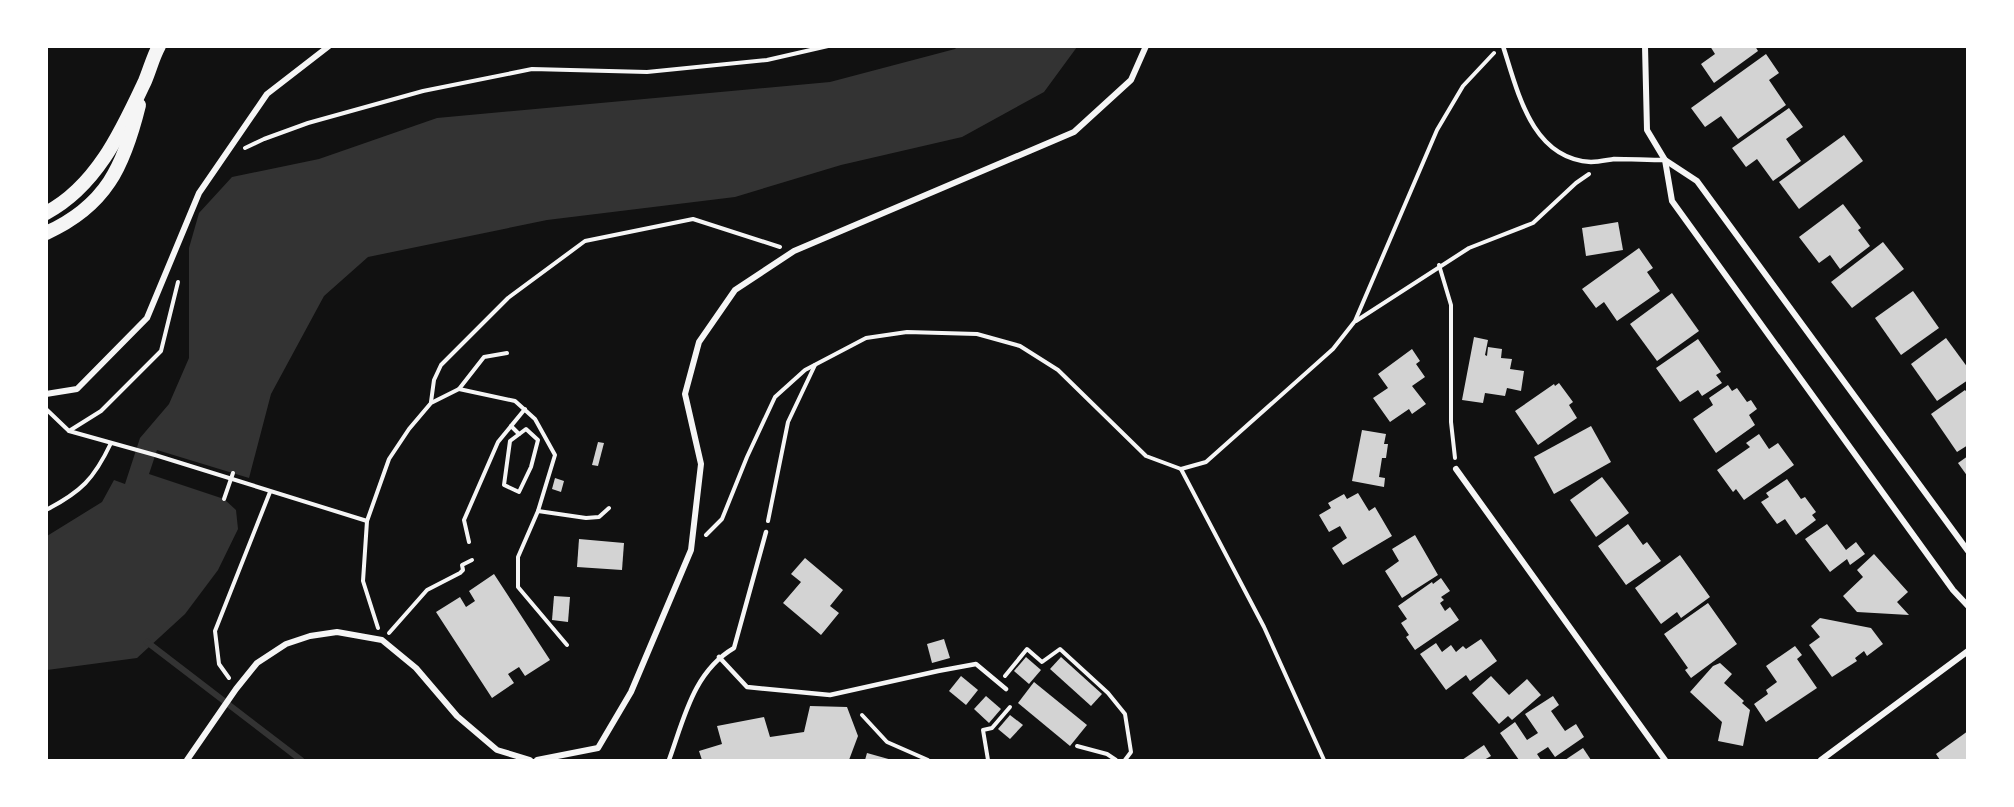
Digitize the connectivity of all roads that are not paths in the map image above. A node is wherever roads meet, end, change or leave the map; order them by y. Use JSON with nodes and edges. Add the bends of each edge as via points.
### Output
{"nodes":[{"id":1,"x":159,"y":46,"type":"edge"},
{"id":2,"x":329,"y":46,"type":"edge"},
{"id":3,"x":1146,"y":46,"type":"edge"},
{"id":4,"x":1503,"y":46,"type":"edge"},
{"id":5,"x":1645,"y":46,"type":"edge"},
{"id":6,"x":145,"y":80,"type":"junction"},
{"id":7,"x":1665,"y":160,"type":"junction"},
{"id":8,"x":46,"y":213,"type":"edge"},
{"id":9,"x":46,"y":233,"type":"edge"},
{"id":10,"x":46,"y":394,"type":"edge"},
{"id":11,"x":1456,"y":469,"type":"road end"},
{"id":12,"x":766,"y":531,"type":"road end"},
{"id":13,"x":1968,"y":550,"type":"edge"},
{"id":14,"x":1968,"y":606,"type":"edge"},
{"id":15,"x":1968,"y":651,"type":"edge"},
{"id":16,"x":719,"y":657,"type":"junction"},
{"id":17,"x":1006,"y":689,"type":"dead end"},
{"id":18,"x":187,"y":760,"type":"edge"},
{"id":19,"x":530,"y":760,"type":"edge"},
{"id":20,"x":537,"y":760,"type":"edge"},
{"id":21,"x":669,"y":760,"type":"edge"},
{"id":22,"x":1665,"y":760,"type":"edge"},
{"id":23,"x":1821,"y":760,"type":"edge"}],
"edges":[{"from":1,"to":6,"type":"main road"},
{"from":2,"to":10,"type":"street","via":[[267,94],[199,193],[147,318],[77,389]]},
{"from":3,"to":20,"type":"street","via":[[1131,80],[1074,132],[794,251],[735,290],[699,342],[685,394],[701,464],[691,550],[631,692],[598,748]]},
{"from":4,"to":7,"type":"lane","via":[[1521,101],[1551,148],[1572,159],[1593,162]]},
{"from":5,"to":7,"type":"street","via":[[1647,130]]},
{"from":6,"to":8,"type":"main road","via":[[93,174]]},
{"from":6,"to":9,"type":"main road","via":[[125,155],[114,176],[84,210]]},
{"from":7,"to":13,"type":"street","via":[[1697,181]]},
{"from":7,"to":14,"type":"street","via":[[1672,201]]},
{"from":11,"to":22,"type":"street"},
{"from":12,"to":16,"type":"lane","via":[[734,648]]},
{"from":15,"to":23,"type":"street"},
{"from":16,"to":17,"type":"lane","via":[[747,687],[830,695],[976,664]]},
{"from":16,"to":21,"type":"lane","via":[[696,685]]},
{"from":18,"to":19,"type":"street","via":[[257,663],[286,644],[337,632],[382,640],[416,668],[457,716],[497,750]]}]}
